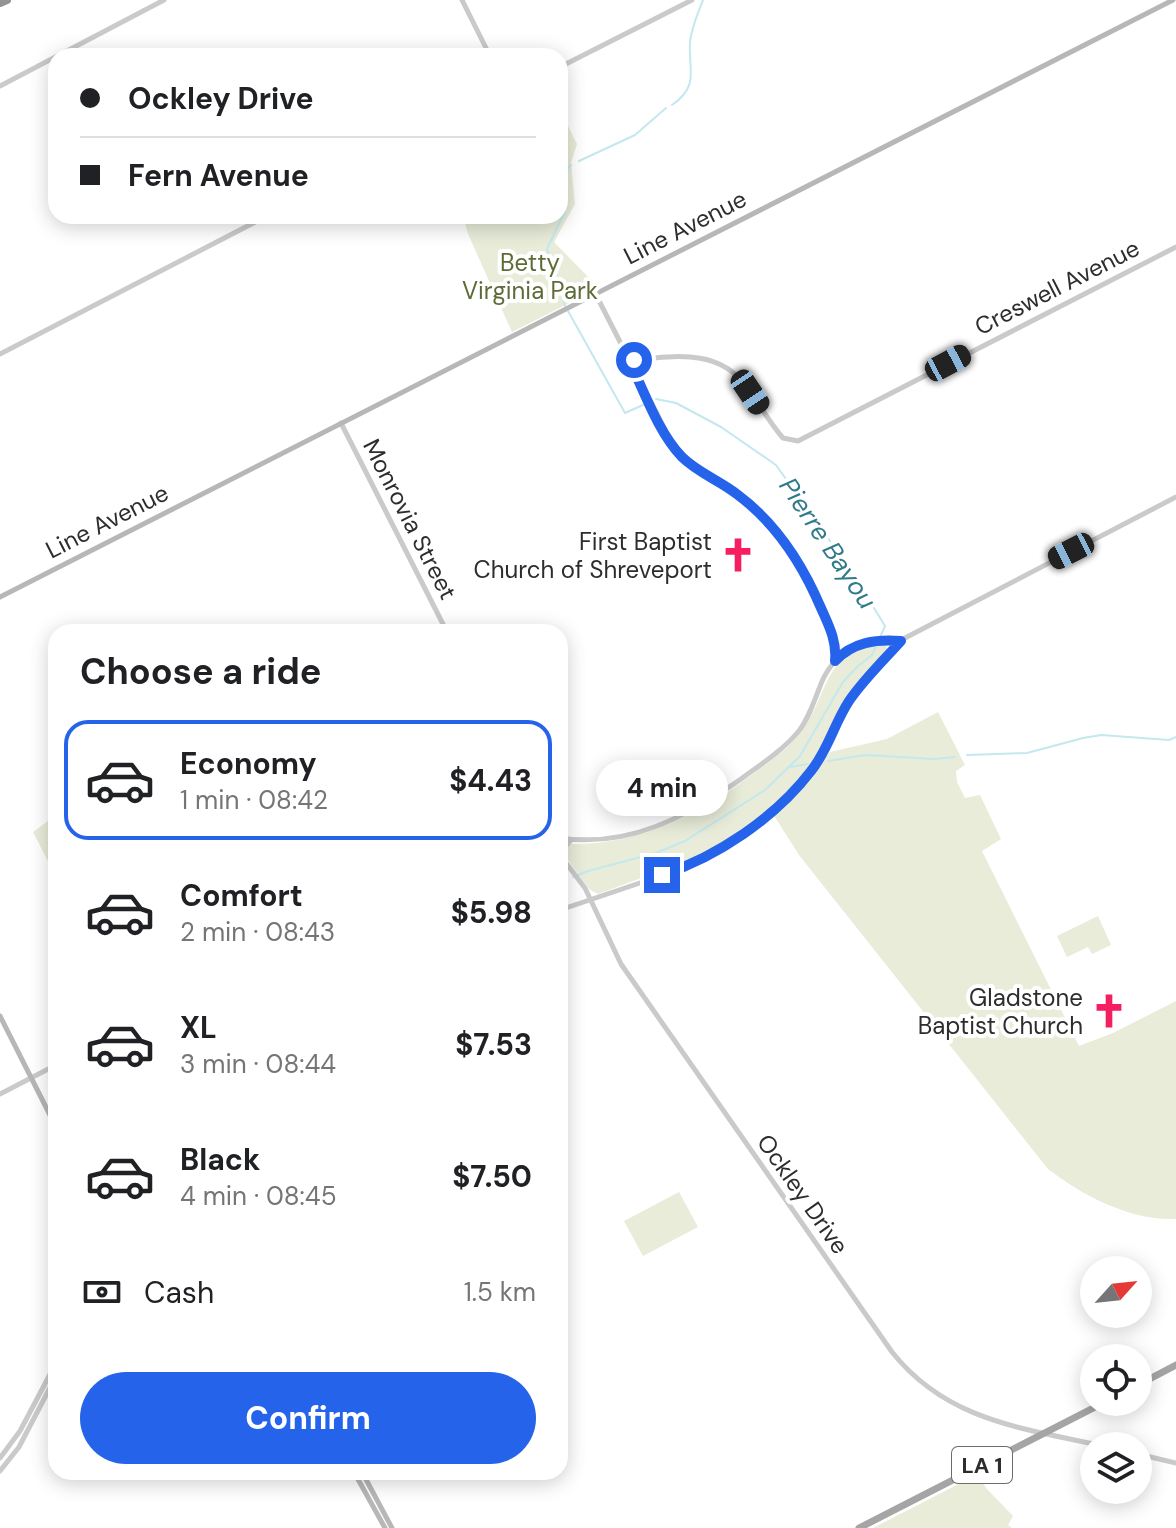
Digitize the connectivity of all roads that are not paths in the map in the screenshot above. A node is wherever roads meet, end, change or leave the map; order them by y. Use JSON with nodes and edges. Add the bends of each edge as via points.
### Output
{"nodes":[{"id":1,"x":7,"y":0,"type":"edge"},
{"id":2,"x":164,"y":0,"type":"edge"},
{"id":3,"x":462,"y":0,"type":"edge"},
{"id":4,"x":692,"y":0,"type":"edge"},
{"id":5,"x":1173,"y":0,"type":"edge"},
{"id":6,"x":0,"y":3,"type":"edge"},
{"id":7,"x":72,"y":48,"type":"edge"},
{"id":8,"x":486,"y":48,"type":"edge"},
{"id":9,"x":48,"y":61,"type":"edge"},
{"id":10,"x":568,"y":63,"type":"edge"},
{"id":11,"x":0,"y":86,"type":"edge"},
{"id":12,"x":252,"y":224,"type":"edge"},
{"id":13,"x":1176,"y":247,"type":"edge"},
{"id":14,"x":595,"y":293,"type":"junction"},
{"id":15,"x":0,"y":354,"type":"edge"},
{"id":16,"x":629,"y":360,"type":"junction"},
{"id":17,"x":341,"y":423,"type":"junction"},
{"id":18,"x":1176,"y":497,"type":"edge"},
{"id":19,"x":0,"y":597,"type":"edge"},
{"id":20,"x":443,"y":624,"type":"edge"},
{"id":21,"x":901,"y":641,"type":"junction"},
{"id":22,"x":835,"y":661,"type":"junction"},
{"id":23,"x":568,"y":839,"type":"edge"},
{"id":24,"x":571,"y":840,"type":"junction"},
{"id":25,"x":568,"y":843,"type":"edge"},
{"id":26,"x":568,"y":866,"type":"edge"},
{"id":27,"x":590,"y":899,"type":"junction"},
{"id":28,"x":568,"y":907,"type":"edge"},
{"id":29,"x":0,"y":1016,"type":"edge"},
{"id":30,"x":48,"y":1069,"type":"edge"},
{"id":31,"x":31,"y":1078,"type":"junction"},
{"id":32,"x":0,"y":1094,"type":"edge"},
{"id":33,"x":48,"y":1111,"type":"edge"},
{"id":34,"x":1176,"y":1365,"type":"edge"},
{"id":35,"x":48,"y":1378,"type":"edge"},
{"id":36,"x":1152,"y":1378,"type":"edge"},
{"id":37,"x":48,"y":1391,"type":"edge"},
{"id":38,"x":1080,"y":1415,"type":"edge"},
{"id":39,"x":1045,"y":1433,"type":"junction"},
{"id":40,"x":1080,"y":1441,"type":"edge"},
{"id":41,"x":1152,"y":1457,"type":"edge"},
{"id":42,"x":0,"y":1458,"type":"edge"},
{"id":43,"x":1176,"y":1463,"type":"edge"},
{"id":44,"x":0,"y":1471,"type":"edge"},
{"id":45,"x":359,"y":1480,"type":"edge"},
{"id":46,"x":366,"y":1480,"type":"edge"},
{"id":47,"x":378,"y":1508,"type":"junction"},
{"id":48,"x":385,"y":1528,"type":"edge"},
{"id":49,"x":392,"y":1528,"type":"edge"},
{"id":50,"x":859,"y":1528,"type":"edge"}],
"edges":[{"from":1,"to":6,"type":"highway"},
{"from":2,"to":7,"type":"street"},
{"from":3,"to":8,"type":"street"},
{"from":4,"to":10,"type":"street"},
{"from":5,"to":14,"type":"main road","name":"Line Avenue"},
{"from":9,"to":11,"type":"street"},
{"from":12,"to":15,"type":"street"},
{"from":13,"to":16,"type":"street","name":"Creswell Avenue","via":[[795,442],[783,438],[745,384],[717,361],[695,356]]},
{"from":14,"to":16,"type":"street"},
{"from":14,"to":17,"type":"main road","name":"Line Avenue"},
{"from":16,"to":22,"type":"street","via":[[675,449],[753,506],[789,546],[832,633]]},
{"from":17,"to":19,"type":"main road","name":"Line Avenue"},
{"from":17,"to":20,"type":"street","name":"Monrovia Street"},
{"from":18,"to":21,"type":"street"},
{"from":21,"to":22,"type":"street","via":[[850,648]]},
{"from":21,"to":27,"type":"street","via":[[850,700],[812,771],[759,821],[694,864]]},
{"from":22,"to":24,"type":"street","via":[[800,729],[711,799],[642,832]]},
{"from":23,"to":24,"type":"street"},
{"from":24,"to":25,"type":"street"},
{"from":26,"to":27,"type":"street","name":"Ockley Drive"},
{"from":27,"to":28,"type":"street"},
{"from":27,"to":39,"type":"street","name":"Ockley Drive","via":[[621,964],[897,1359],[955,1406]]},
{"from":29,"to":31,"type":"main road"},
{"from":30,"to":31,"type":"street"},
{"from":31,"to":32,"type":"street"},
{"from":31,"to":33,"type":"main road"},
{"from":34,"to":36,"type":"main road"},
{"from":35,"to":42,"type":"street"},
{"from":37,"to":44,"type":"street"},
{"from":38,"to":39,"type":"main road","number":"LA 1"},
{"from":39,"to":40,"type":"street","name":"Ockley Drive"},
{"from":39,"to":50,"type":"main road","number":"LA 1"},
{"from":41,"to":43,"type":"street"},
{"from":45,"to":47,"type":"main road"},
{"from":46,"to":47,"type":"main road"},
{"from":47,"to":48,"type":"main road"},
{"from":47,"to":49,"type":"main road"}]}
